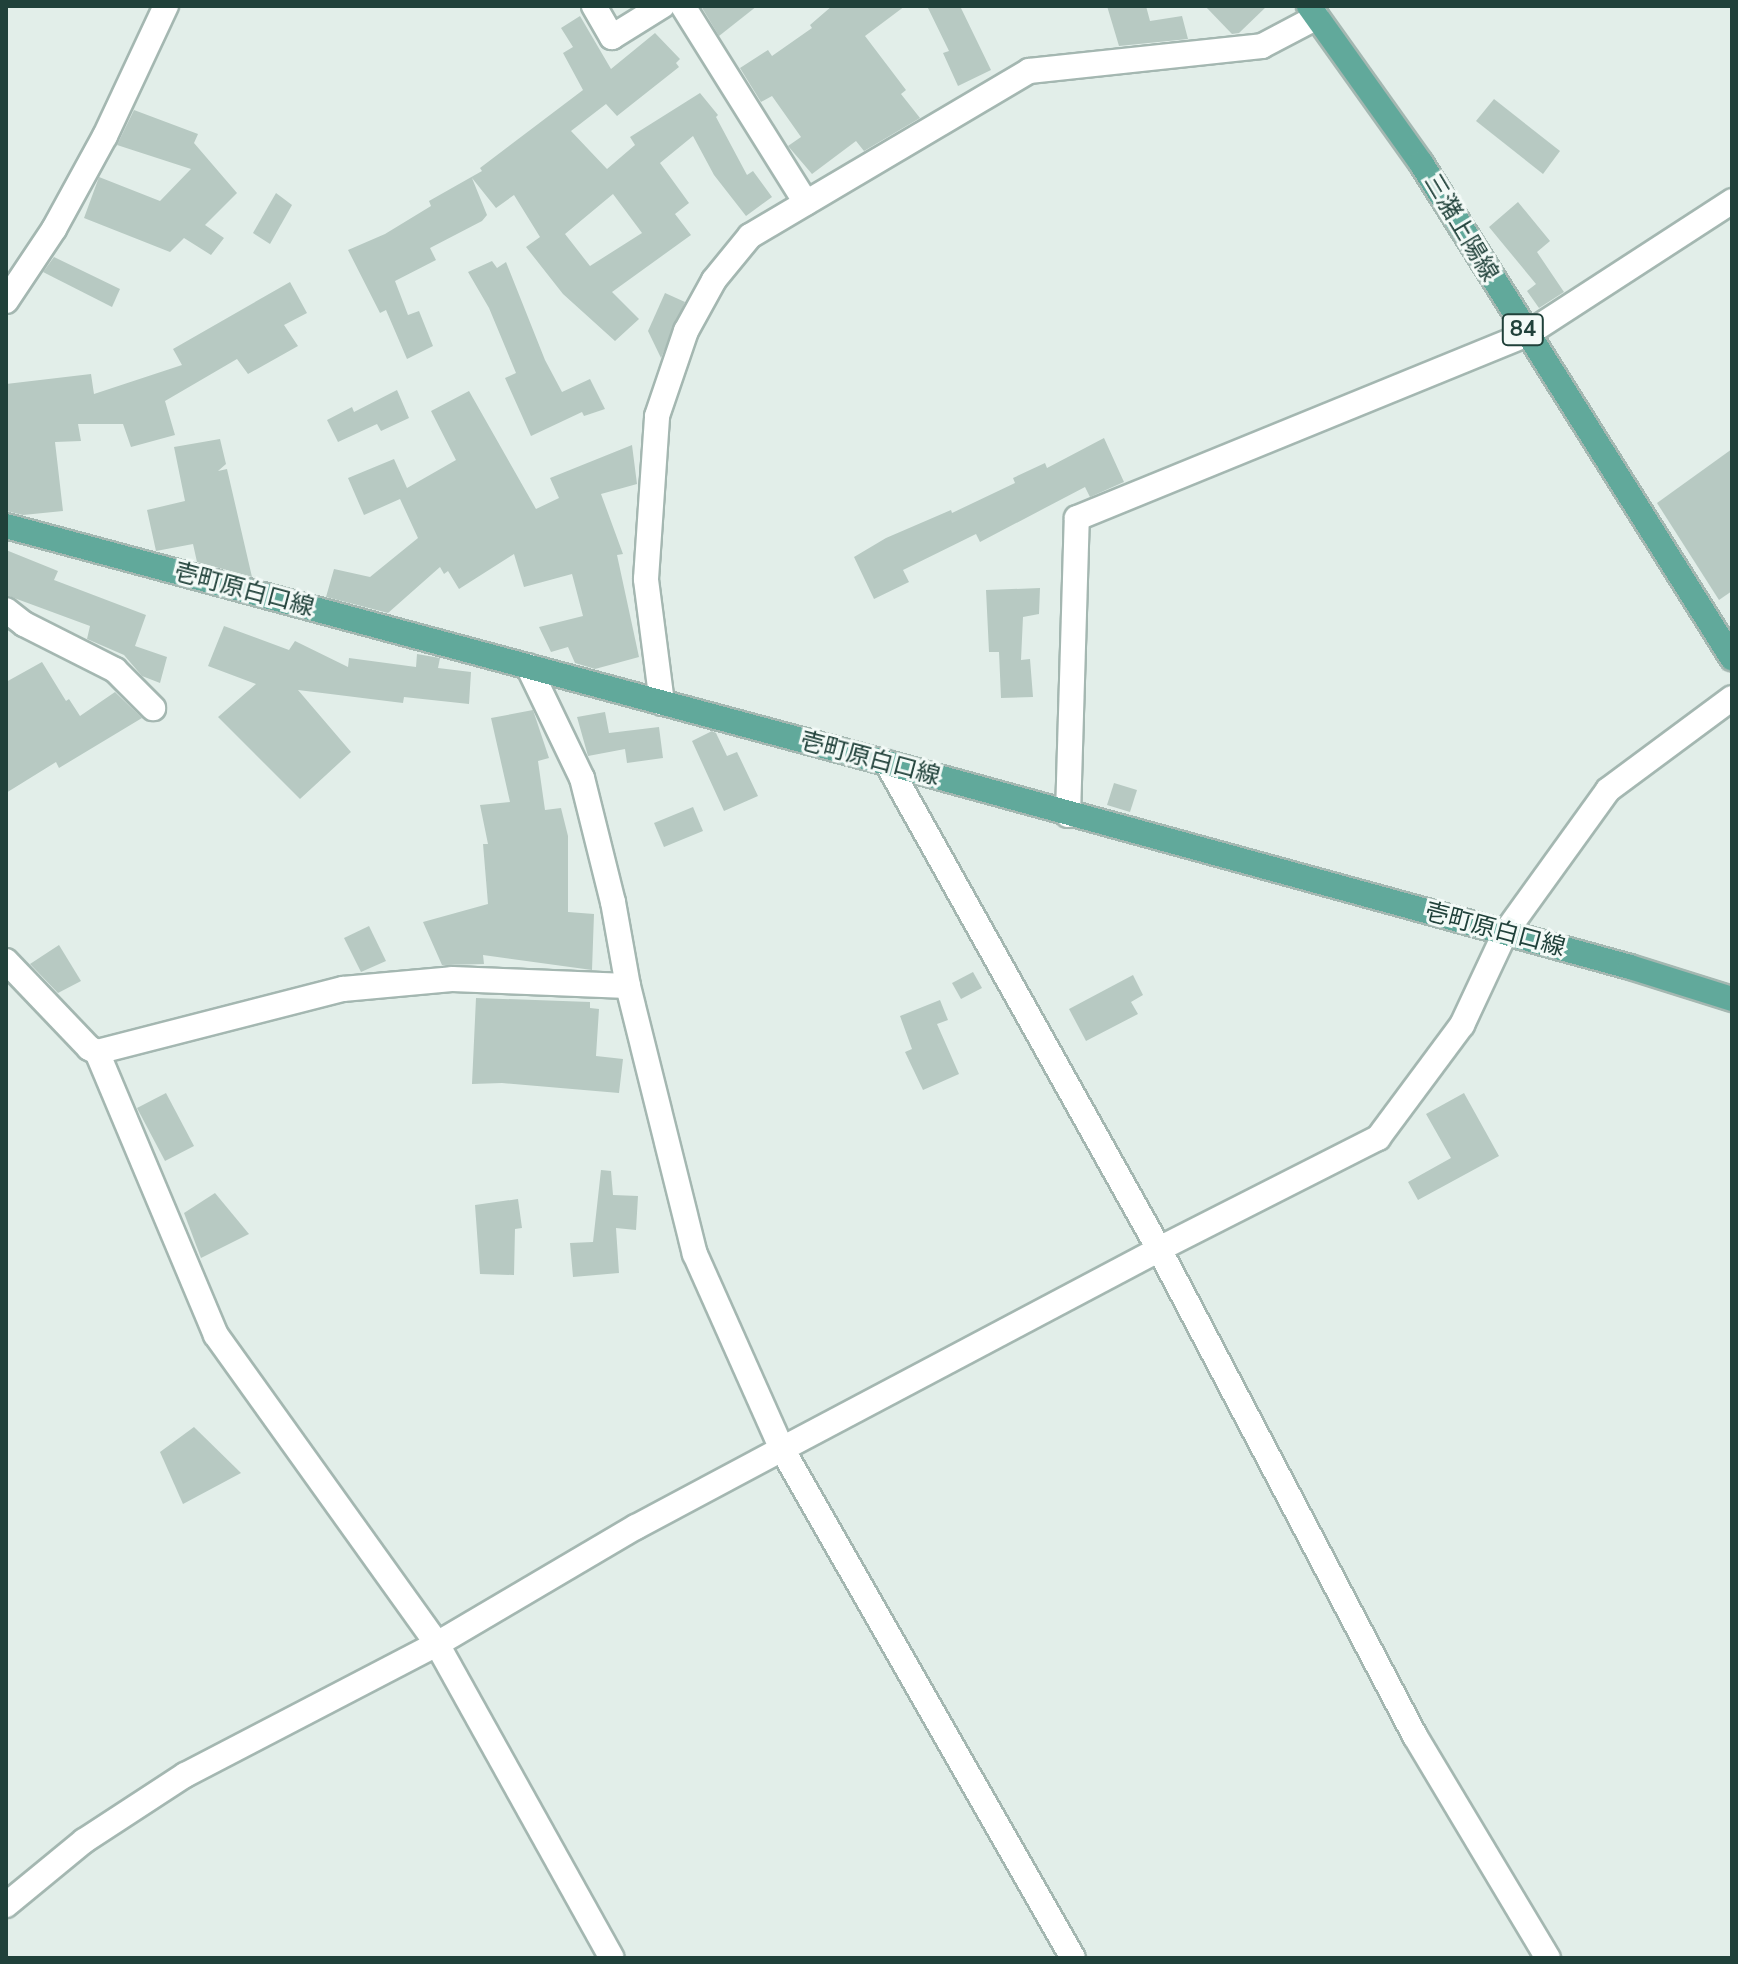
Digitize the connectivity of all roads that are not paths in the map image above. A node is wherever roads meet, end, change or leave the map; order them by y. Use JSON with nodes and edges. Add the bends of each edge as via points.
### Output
{"nodes":[{"id":1,"x":166,"y":6,"type":"edge"},
{"id":2,"x":594,"y":6,"type":"edge"},
{"id":3,"x":662,"y":6,"type":"edge"},
{"id":4,"x":683,"y":6,"type":"edge"},
{"id":5,"x":1313,"y":12,"type":"edge"},
{"id":6,"x":1732,"y":201,"type":"edge"},
{"id":7,"x":806,"y":203,"type":"junction"},
{"id":8,"x":6,"y":301,"type":"edge"},
{"id":9,"x":1526,"y":335,"type":"junction"},
{"id":10,"x":6,"y":526,"type":"edge"},
{"id":11,"x":6,"y":610,"type":"edge"},
{"id":12,"x":1732,"y":658,"type":"edge"},
{"id":13,"x":528,"y":666,"type":"junction"},
{"id":14,"x":1732,"y":698,"type":"edge"},
{"id":15,"x":662,"y":703,"type":"junction"},
{"id":16,"x":153,"y":708,"type":"dead end"},
{"id":17,"x":887,"y":763,"type":"junction"},
{"id":18,"x":1068,"y":815,"type":"junction"},
{"id":19,"x":1505,"y":933,"type":"junction"},
{"id":20,"x":6,"y":961,"type":"edge"},
{"id":21,"x":628,"y":986,"type":"junction"},
{"id":22,"x":1732,"y":999,"type":"edge"},
{"id":23,"x":97,"y":1052,"type":"junction"},
{"id":24,"x":1159,"y":1249,"type":"junction"},
{"id":25,"x":782,"y":1449,"type":"junction"},
{"id":26,"x":437,"y":1644,"type":"junction"},
{"id":27,"x":6,"y":1905,"type":"edge"},
{"id":28,"x":612,"y":1958,"type":"edge"},
{"id":29,"x":1073,"y":1958,"type":"edge"},
{"id":30,"x":1548,"y":1958,"type":"edge"}],
"edges":[{"from":1,"to":8,"type":"street","via":[[105,136],[54,229]]},
{"from":2,"to":3,"type":"street","via":[[612,37]]},
{"from":4,"to":7,"type":"street"},
{"from":5,"to":7,"type":"street","via":[[1262,46],[1029,71]]},
{"from":5,"to":9,"type":"main road","name":"三潴上陽線","number":"84","via":[[1421,163]]},
{"from":6,"to":9,"type":"street"},
{"from":7,"to":15,"type":"street","via":[[750,236],[714,280],[666,380],[657,416],[646,579]]},
{"from":9,"to":12,"type":"main road","name":"三潴上陽線","number":"84"},
{"from":9,"to":18,"type":"street","via":[[1077,518]]},
{"from":10,"to":13,"type":"main road","name":"壱町原白口線"},
{"from":11,"to":16,"type":"street","via":[[115,670]]},
{"from":13,"to":15,"type":"main road","name":"壱町原白口線"},
{"from":13,"to":21,"type":"street","via":[[582,778]]},
{"from":14,"to":19,"type":"street","via":[[1608,790]]},
{"from":15,"to":17,"type":"main road","name":"壱町原白口線"},
{"from":17,"to":18,"type":"main road","name":"壱町原白口線"},
{"from":17,"to":24,"type":"street"},
{"from":18,"to":19,"type":"main road","name":"壱町原白口線"},
{"from":19,"to":22,"type":"main road","name":"壱町原白口線"},
{"from":19,"to":24,"type":"street","via":[[1462,1025],[1378,1138]]},
{"from":20,"to":23,"type":"street"},
{"from":21,"to":23,"type":"street","via":[[452,979],[343,989]]},
{"from":21,"to":25,"type":"street","via":[[695,1254]]},
{"from":23,"to":26,"type":"street","via":[[216,1335]]},
{"from":24,"to":25,"type":"street"},
{"from":24,"to":30,"type":"street","via":[[1415,1736]]},
{"from":25,"to":26,"type":"street"},
{"from":25,"to":29,"type":"street"},
{"from":26,"to":27,"type":"street","via":[[153,1794],[84,1841]]},
{"from":26,"to":28,"type":"street"}]}
